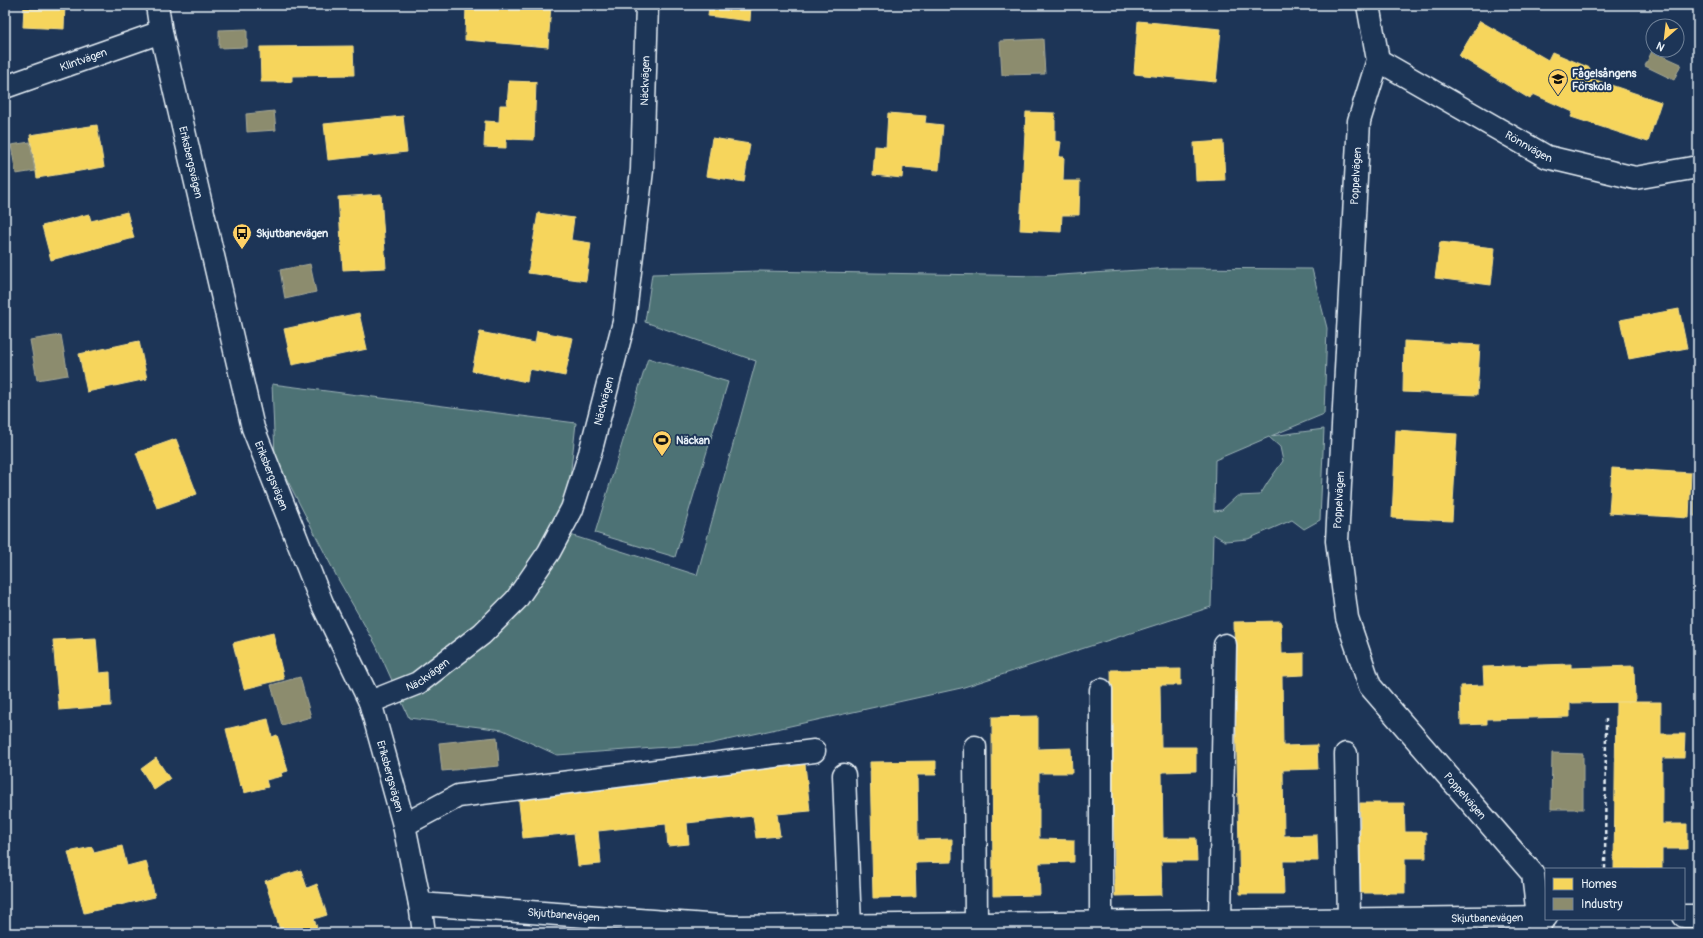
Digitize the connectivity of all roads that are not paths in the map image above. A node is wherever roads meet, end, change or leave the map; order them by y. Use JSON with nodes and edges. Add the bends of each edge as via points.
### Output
{"nodes":[{"id":1,"x":157,"y":5,"type":"edge"},
{"id":2,"x":648,"y":5,"type":"edge"},
{"id":3,"x":1368,"y":5,"type":"edge"},
{"id":4,"x":161,"y":32,"type":"junction"},
{"id":5,"x":1378,"y":60,"type":"junction"},
{"id":6,"x":5,"y":87,"type":"edge"},
{"id":7,"x":1698,"y":167,"type":"edge"},
{"id":8,"x":1225,"y":645,"type":"dead end"},
{"id":9,"x":1101,"y":690,"type":"dead end"},
{"id":10,"x":370,"y":702,"type":"junction"},
{"id":11,"x":975,"y":747,"type":"dead end"},
{"id":12,"x":814,"y":751,"type":"dead end"},
{"id":13,"x":1346,"y":754,"type":"dead end"},
{"id":14,"x":844,"y":775,"type":"dead end"},
{"id":15,"x":404,"y":825,"type":"junction"},
{"id":16,"x":420,"y":904,"type":"junction"},
{"id":17,"x":1685,"y":916,"type":"edge"},
{"id":18,"x":1698,"y":916,"type":"edge"},
{"id":19,"x":1220,"y":920,"type":"junction"},
{"id":20,"x":1101,"y":922,"type":"junction"},
{"id":21,"x":1541,"y":923,"type":"edge"},
{"id":22,"x":976,"y":924,"type":"junction"},
{"id":23,"x":1335,"y":924,"type":"edge"},
{"id":24,"x":850,"y":926,"type":"junction"},
{"id":25,"x":935,"y":929,"type":"edge"},
{"id":26,"x":804,"y":930,"type":"edge"},
{"id":27,"x":424,"y":933,"type":"edge"}],
"edges":[{"from":1,"to":4,"type":"street","name":"Eriksbergsvägen"},
{"from":2,"to":10,"type":"street","name":"Näckvägen","via":[[642,170],[624,322],[590,453],[572,509],[549,552],[516,600],[482,634],[418,684]]},
{"from":3,"to":5,"type":"street","name":"Poppelvägen"},
{"from":4,"to":6,"type":"street","name":"Klintvägen"},
{"from":4,"to":10,"type":"street","name":"Eriksbergsvägen","via":[[253,428],[322,603]]},
{"from":5,"to":7,"type":"street","name":"Rönnvägen","via":[[1547,157],[1635,178]]},
{"from":5,"to":21,"type":"street","name":"Poppelvägen","via":[[1359,121],[1337,541],[1347,618],[1370,686],[1533,874]]},
{"from":8,"to":19,"type":"street"},
{"from":9,"to":20,"type":"street"},
{"from":10,"to":15,"type":"street","name":"Eriksbergsvägen"},
{"from":11,"to":22,"type":"street"},
{"from":12,"to":15,"type":"street","via":[[458,796]]},
{"from":13,"to":23,"type":"street"},
{"from":14,"to":24,"type":"street"},
{"from":15,"to":16,"type":"street","name":"Eriksbergsvägen"},
{"from":16,"to":26,"type":"street","name":"Skjutbanevägen"},
{"from":16,"to":27,"type":"street","name":"Eriksbergsvägen"},
{"from":17,"to":18,"type":"street"},
{"from":19,"to":20,"type":"street","name":"Skjutbanevägen"},
{"from":19,"to":23,"type":"street","name":"Skjutbanevägen"},
{"from":20,"to":22,"type":"street","name":"Skjutbanevägen"},
{"from":21,"to":23,"type":"street","name":"Skjutbanevägen"},
{"from":22,"to":25,"type":"street","name":"Skjutbanevägen"},
{"from":24,"to":25,"type":"street","name":"Skjutbanevägen"},
{"from":24,"to":26,"type":"street","name":"Skjutbanevägen"}]}
